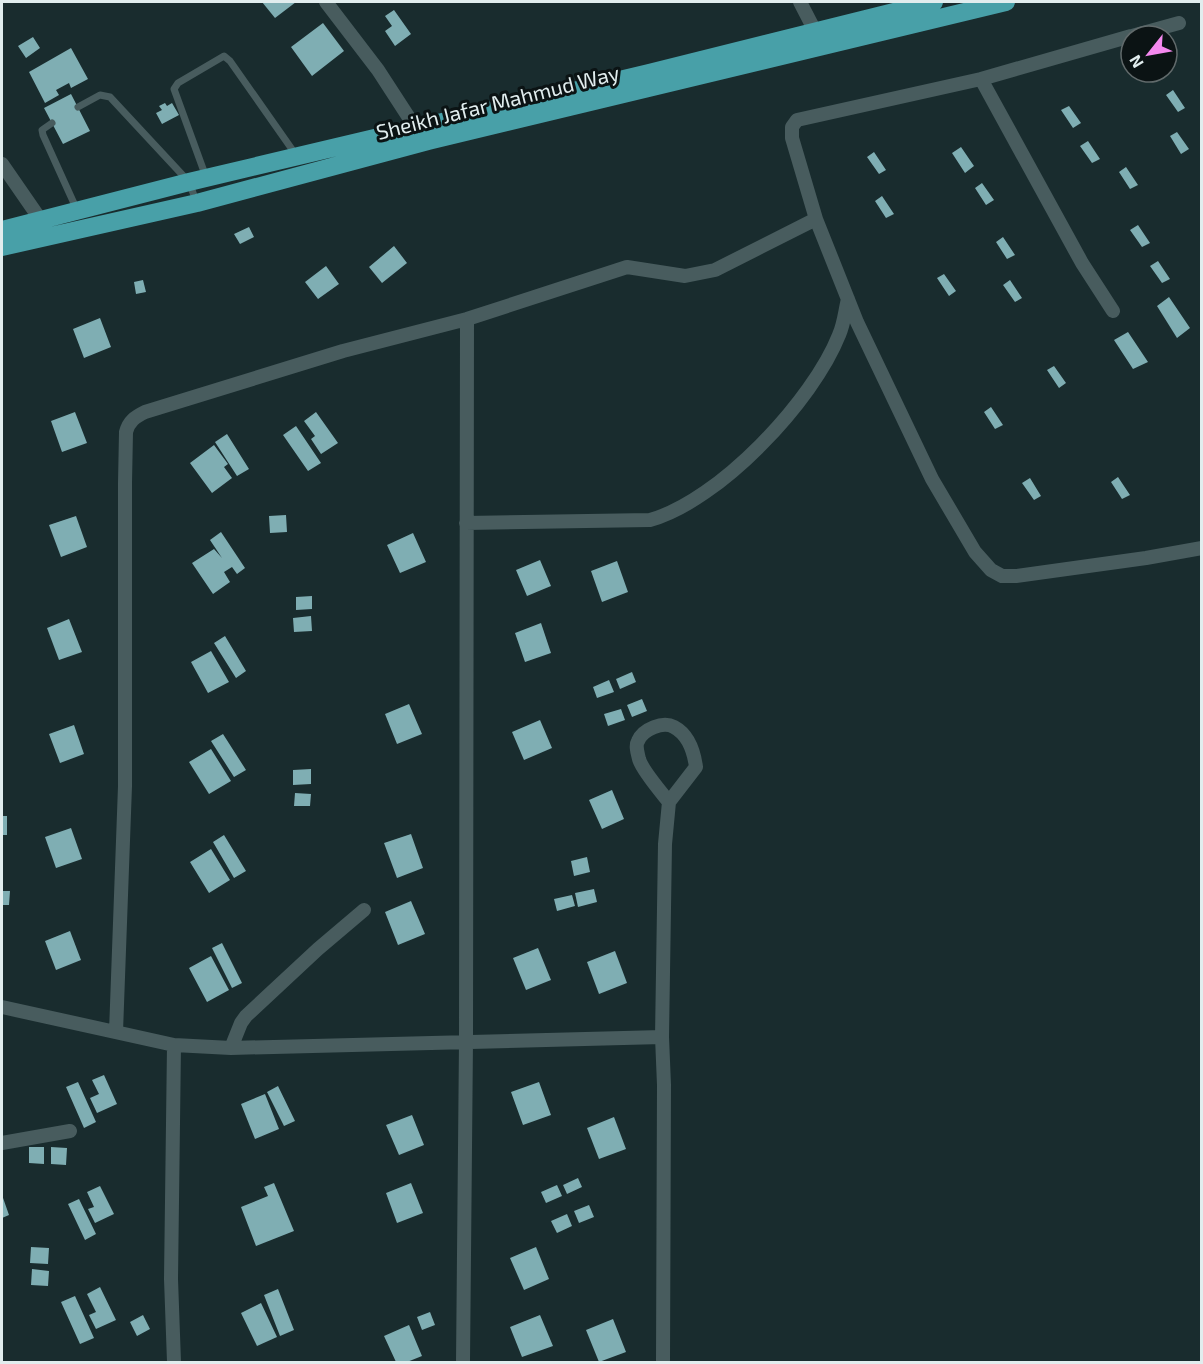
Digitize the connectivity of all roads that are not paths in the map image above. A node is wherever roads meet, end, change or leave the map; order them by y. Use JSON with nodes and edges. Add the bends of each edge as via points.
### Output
{"nodes":[{"id":1,"x":326,"y":2,"type":"edge"},
{"id":2,"x":800,"y":2,"type":"edge"},
{"id":3,"x":934,"y":2,"type":"edge"},
{"id":4,"x":1006,"y":2,"type":"edge"},
{"id":5,"x":1179,"y":23,"type":"dead end"},
{"id":6,"x":1175,"y":24,"type":"edge"},
{"id":7,"x":815,"y":31,"type":"junction"},
{"id":8,"x":1119,"y":40,"type":"edge"},
{"id":9,"x":981,"y":79,"type":"junction"},
{"id":10,"x":78,"y":107,"type":"dead end"},
{"id":11,"x":52,"y":123,"type":"dead end"},
{"id":12,"x":415,"y":127,"type":"junction"},
{"id":13,"x":298,"y":157,"type":"junction"},
{"id":14,"x":2,"y":164,"type":"edge"},
{"id":15,"x":198,"y":180,"type":"junction"},
{"id":16,"x":197,"y":203,"type":"junction"},
{"id":17,"x":77,"y":210,"type":"junction"},
{"id":18,"x":40,"y":219,"type":"junction"},
{"id":19,"x":816,"y":219,"type":"junction"},
{"id":20,"x":2,"y":230,"type":"edge"},
{"id":21,"x":2,"y":247,"type":"edge"},
{"id":22,"x":848,"y":299,"type":"junction"},
{"id":23,"x":1113,"y":311,"type":"dead end"},
{"id":24,"x":467,"y":319,"type":"junction"},
{"id":25,"x":466,"y":523,"type":"junction"},
{"id":26,"x":1202,"y":548,"type":"edge"},
{"id":27,"x":669,"y":802,"type":"junction"},
{"id":28,"x":364,"y":910,"type":"dead end"},
{"id":29,"x":2,"y":1007,"type":"edge"},
{"id":30,"x":116,"y":1032,"type":"junction"},
{"id":31,"x":662,"y":1037,"type":"junction"},
{"id":32,"x":466,"y":1041,"type":"junction"},
{"id":33,"x":174,"y":1045,"type":"junction"},
{"id":34,"x":231,"y":1048,"type":"junction"},
{"id":35,"x":70,"y":1131,"type":"dead end"},
{"id":36,"x":2,"y":1143,"type":"edge"},
{"id":37,"x":174,"y":1362,"type":"edge"},
{"id":38,"x":463,"y":1362,"type":"edge"},
{"id":39,"x":663,"y":1362,"type":"edge"}],
"edges":[{"from":1,"to":12,"type":"street"},
{"from":2,"to":7,"type":"street"},
{"from":3,"to":7,"type":"main road","name":"Sheikh Jafar Mahmud Way"},
{"from":4,"to":16,"type":"main road","name":"Sheikh Jafar Mahmud Way","via":[[428,141]]},
{"from":5,"to":6,"type":"street"},
{"from":7,"to":12,"type":"main road","name":"Sheikh Jafar Mahmud Way"},
{"from":8,"to":9,"type":"street"},
{"from":9,"to":19,"type":"street","via":[[797,120],[792,138]]},
{"from":9,"to":23,"type":"street","via":[[1082,263]]},
{"from":10,"to":15,"type":"lane","via":[[100,95],[110,97]]},
{"from":11,"to":17,"type":"lane","via":[[42,130],[43,135]]},
{"from":12,"to":13,"type":"main road","name":"Sheikh Jafar Mahmud Way"},
{"from":13,"to":15,"type":"main road","name":"Sheikh Jafar Mahmud Way"},
{"from":13,"to":15,"type":"lane","via":[[224,56],[174,89]]},
{"from":14,"to":18,"type":"street"},
{"from":15,"to":16,"type":"lane"},
{"from":15,"to":17,"type":"main road","name":"Sheikh Jafar Mahmud Way"},
{"from":16,"to":21,"type":"main road","name":"Sheikh Jafar Mahmud Way"},
{"from":17,"to":18,"type":"main road","name":"Sheikh Jafar Mahmud Way"},
{"from":18,"to":20,"type":"main road","name":"Sheikh Jafar Mahmud Way"},
{"from":19,"to":22,"type":"street"},
{"from":19,"to":24,"type":"street","via":[[715,270],[685,276],[627,267]]},
{"from":22,"to":25,"type":"street","via":[[839,335],[812,385],[793,410],[757,450],[691,501],[650,520]]},
{"from":22,"to":26,"type":"street","via":[[932,479],[975,552],[991,570],[1002,576],[1016,576]]},
{"from":24,"to":25,"type":"street"},
{"from":24,"to":30,"type":"street","via":[[343,351],[145,412],[128,424],[124,483],[125,786]]},
{"from":25,"to":32,"type":"street"},
{"from":27,"to":27,"type":"street","via":[[696,767],[695,754],[675,727],[656,726],[639,738],[637,748],[640,762]]},
{"from":27,"to":31,"type":"street"},
{"from":28,"to":34,"type":"street","via":[[246,1016]]},
{"from":29,"to":30,"type":"street"},
{"from":30,"to":33,"type":"street"},
{"from":31,"to":32,"type":"street"},
{"from":31,"to":39,"type":"street"},
{"from":32,"to":34,"type":"street"},
{"from":32,"to":38,"type":"street"},
{"from":33,"to":34,"type":"street"},
{"from":33,"to":37,"type":"street"},
{"from":35,"to":36,"type":"street"}]}
